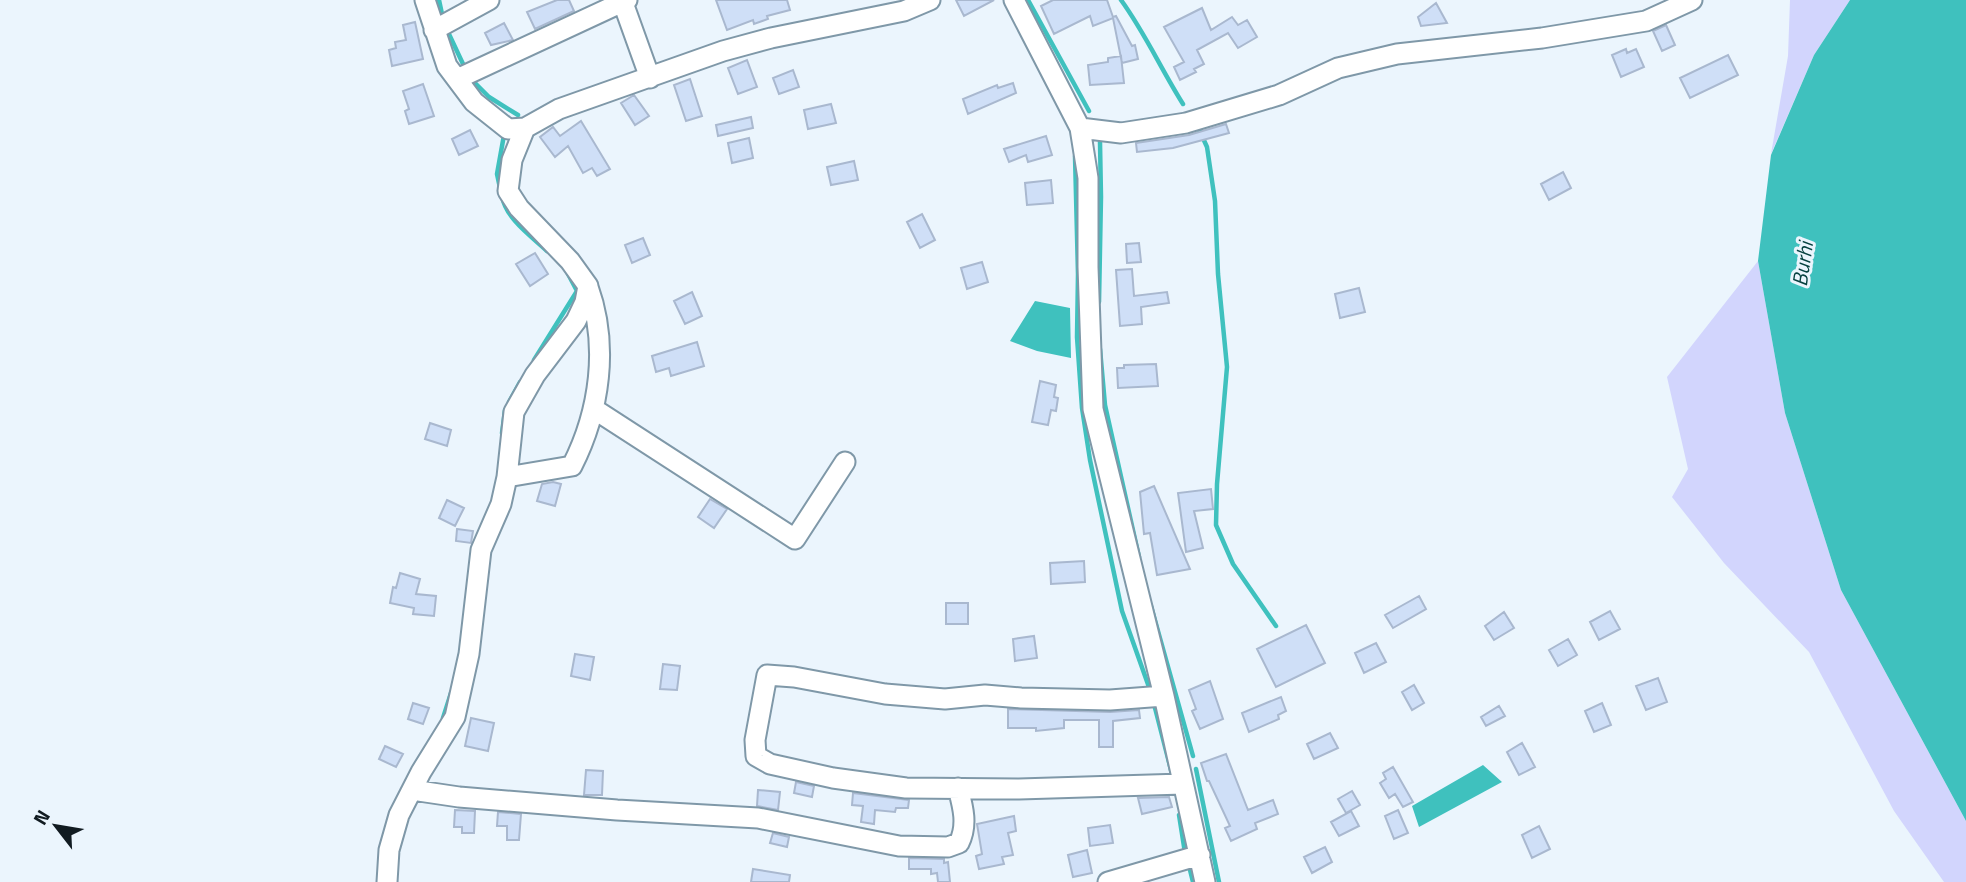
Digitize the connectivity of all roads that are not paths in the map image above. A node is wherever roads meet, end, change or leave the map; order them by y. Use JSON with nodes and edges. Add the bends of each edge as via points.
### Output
{"nodes":[{"id":1,"x":425,"y":0,"type":"edge"},
{"id":2,"x":489,"y":0,"type":"edge"},
{"id":3,"x":930,"y":0,"type":"edge"},
{"id":4,"x":1014,"y":0,"type":"edge"},
{"id":5,"x":1692,"y":0,"type":"edge"},
{"id":6,"x":624,"y":1,"type":"edge"},
{"id":7,"x":434,"y":30,"type":"junction"},
{"id":8,"x":650,"y":78,"type":"junction"},
{"id":9,"x":457,"y":79,"type":"junction"},
{"id":10,"x":524,"y":128,"type":"junction"},
{"id":11,"x":1080,"y":128,"type":"junction"},
{"id":12,"x":588,"y":286,"type":"junction"},
{"id":13,"x":594,"y":409,"type":"junction"},
{"id":14,"x":845,"y":462,"type":"dead end"},
{"id":15,"x":507,"y":477,"type":"junction"},
{"id":16,"x":1164,"y":696,"type":"junction"},
{"id":17,"x":1183,"y":784,"type":"junction"},
{"id":18,"x":958,"y":788,"type":"junction"},
{"id":19,"x":412,"y":790,"type":"junction"},
{"id":20,"x":1200,"y":855,"type":"junction"},
{"id":21,"x":387,"y":882,"type":"edge"},
{"id":22,"x":1108,"y":882,"type":"edge"},
{"id":23,"x":1205,"y":882,"type":"edge"}],
"edges":[{"from":1,"to":7,"type":"street"},
{"from":2,"to":7,"type":"street"},
{"from":3,"to":8,"type":"street","via":[[904,11],[723,51]]},
{"from":4,"to":11,"type":"street"},
{"from":5,"to":11,"type":"street","via":[[1646,21],[1397,54],[1338,68],[1279,95],[1186,123],[1121,133]]},
{"from":6,"to":8,"type":"street"},
{"from":6,"to":9,"type":"street"},
{"from":7,"to":9,"type":"street","via":[[447,66]]},
{"from":8,"to":10,"type":"street","via":[[559,109]]},
{"from":9,"to":10,"type":"street","via":[[474,103],[508,129]]},
{"from":10,"to":12,"type":"street","via":[[512,160],[508,191]]},
{"from":11,"to":16,"type":"street","via":[[1088,177],[1093,410]]},
{"from":12,"to":13,"type":"street","via":[[597,311],[600,343]]},
{"from":12,"to":15,"type":"street","via":[[576,321],[514,412]]},
{"from":13,"to":14,"type":"street","via":[[795,539]]},
{"from":13,"to":15,"type":"street","via":[[572,466]]},
{"from":15,"to":19,"type":"street","via":[[481,550],[469,654],[454,717]]},
{"from":16,"to":17,"type":"street"},
{"from":16,"to":18,"type":"street","via":[[945,699],[767,675],[756,756],[770,764],[833,778],[906,788]]},
{"from":17,"to":18,"type":"street"},
{"from":17,"to":20,"type":"street"},
{"from":18,"to":19,"type":"street","via":[[964,832],[959,844],[948,848],[899,846],[758,818]]},
{"from":19,"to":21,"type":"street","via":[[389,850]]},
{"from":20,"to":22,"type":"street"},
{"from":20,"to":23,"type":"street"}]}
